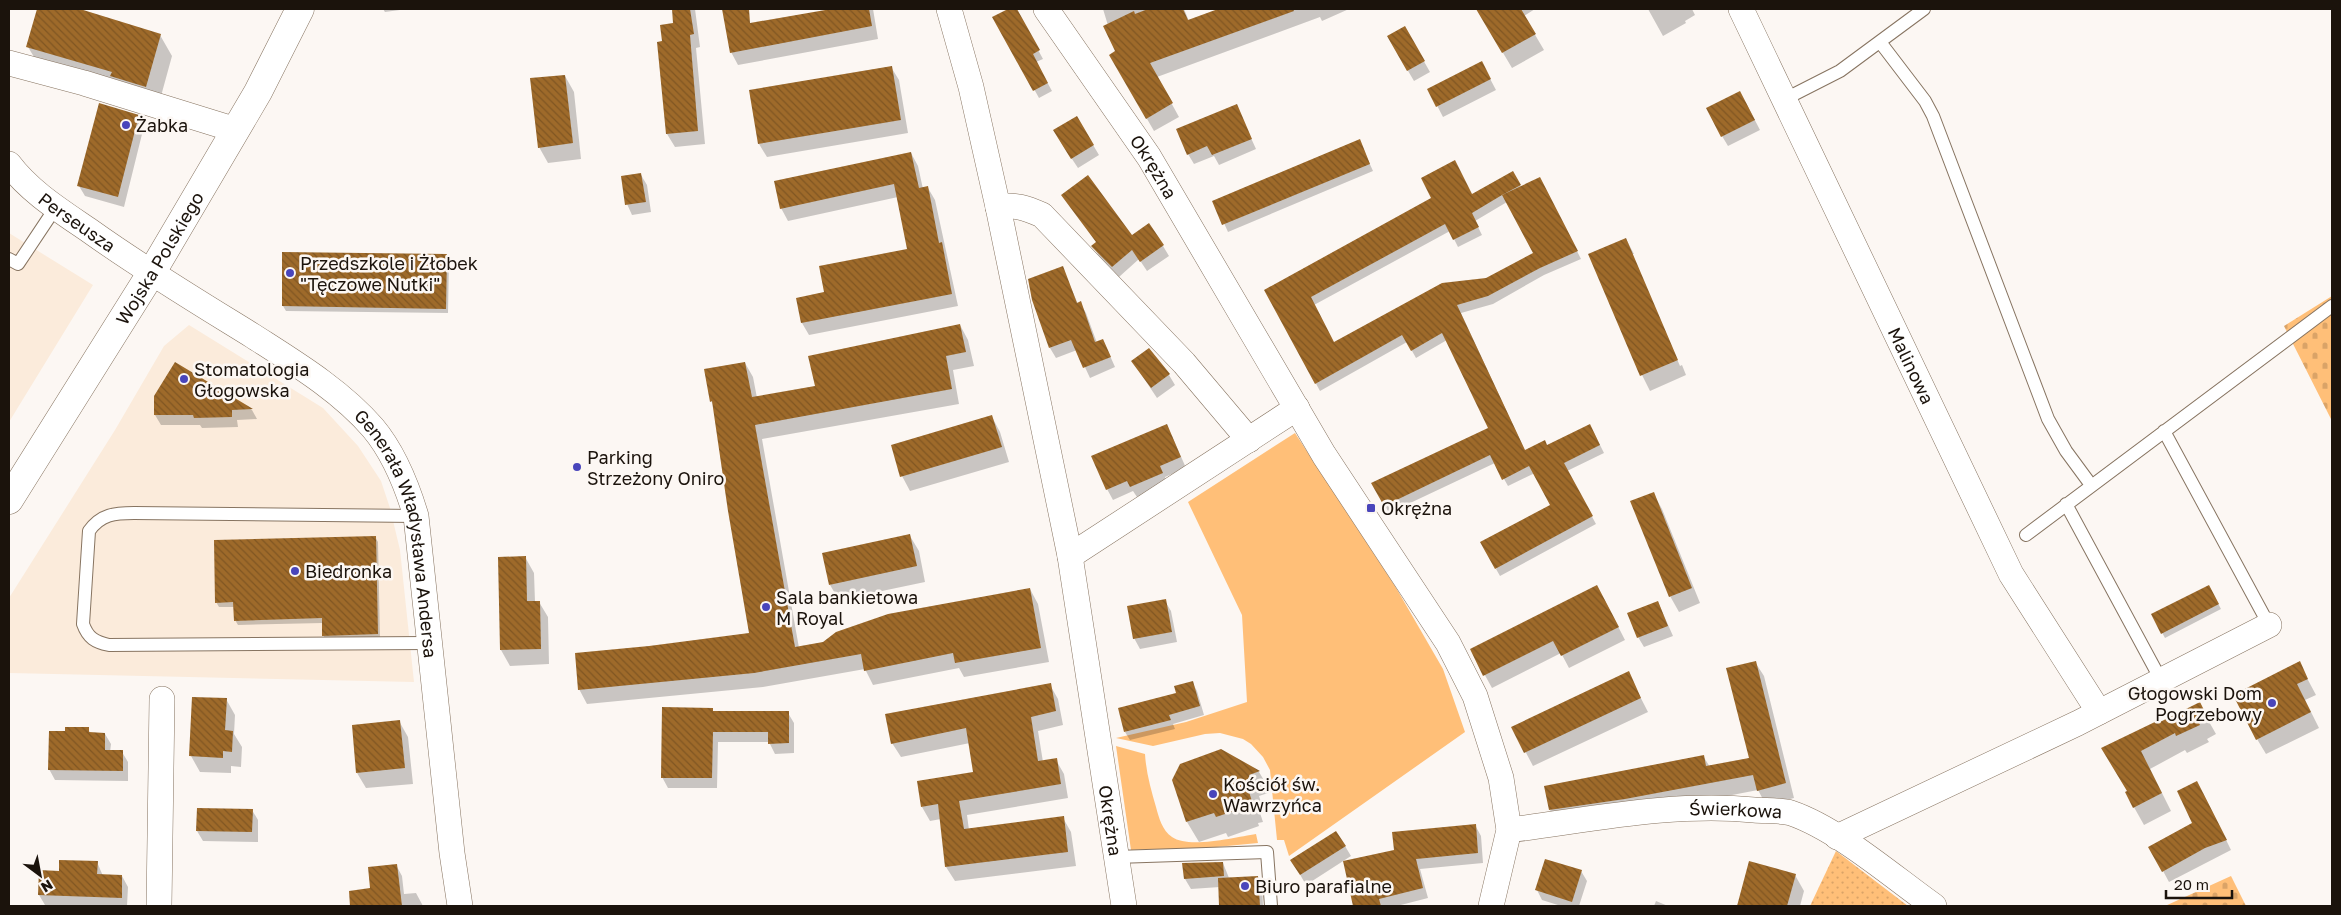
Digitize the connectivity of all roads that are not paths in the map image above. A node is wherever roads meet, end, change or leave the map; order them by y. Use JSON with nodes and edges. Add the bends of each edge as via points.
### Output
{"nodes":[{"id":1,"x":300,"y":9,"type":"edge"},
{"id":2,"x":948,"y":9,"type":"edge"},
{"id":3,"x":1046,"y":9,"type":"edge"},
{"id":4,"x":1741,"y":9,"type":"edge"},
{"id":5,"x":1924,"y":9,"type":"edge"},
{"id":6,"x":1880,"y":42,"type":"junction"},
{"id":7,"x":9,"y":63,"type":"edge"},
{"id":8,"x":1785,"y":100,"type":"junction"},
{"id":9,"x":236,"y":130,"type":"junction"},
{"id":10,"x":9,"y":164,"type":"edge"},
{"id":11,"x":56,"y":207,"type":"junction"},
{"id":12,"x":998,"y":207,"type":"junction"},
{"id":13,"x":9,"y":258,"type":"edge"},
{"id":14,"x":152,"y":272,"type":"junction"},
{"id":15,"x":2332,"y":306,"type":"edge"},
{"id":16,"x":1297,"y":408,"type":"junction"},
{"id":17,"x":2164,"y":431,"type":"junction"},
{"id":18,"x":1249,"y":440,"type":"junction"},
{"id":19,"x":2092,"y":485,"type":"junction"},
{"id":20,"x":9,"y":500,"type":"edge"},
{"id":21,"x":2066,"y":504,"type":"junction"},
{"id":22,"x":416,"y":516,"type":"junction"},
{"id":23,"x":2026,"y":535,"type":"dead end"},
{"id":24,"x":1070,"y":556,"type":"junction"},
{"id":25,"x":2269,"y":625,"type":"joint"},
{"id":26,"x":430,"y":643,"type":"junction"},
{"id":27,"x":2161,"y":680,"type":"junction"},
{"id":28,"x":162,"y":699,"type":"dead end"},
{"id":29,"x":2099,"y":712,"type":"junction"},
{"id":30,"x":1508,"y":830,"type":"junction"},
{"id":31,"x":1838,"y":837,"type":"junction"},
{"id":32,"x":1116,"y":857,"type":"junction"},
{"id":33,"x":159,"y":906,"type":"edge"},
{"id":34,"x":460,"y":906,"type":"edge"},
{"id":35,"x":1124,"y":906,"type":"edge"},
{"id":36,"x":1271,"y":906,"type":"edge"},
{"id":37,"x":1491,"y":906,"type":"edge"},
{"id":38,"x":1934,"y":906,"type":"edge"}],
"edges":[{"from":1,"to":9,"type":"street","name":"Wojska Polskiego"},
{"from":2,"to":12,"type":"street","name":"Okrężna","via":[[971,88]]},
{"from":3,"to":16,"type":"street","name":"Okrężna","via":[[1149,158]]},
{"from":4,"to":8,"type":"street","name":"Malinowa"},
{"from":5,"to":6,"type":"lane"},
{"from":6,"to":8,"type":"lane","via":[[1824,81]]},
{"from":6,"to":19,"type":"lane","via":[[1933,116],[2048,419],[2066,451]]},
{"from":7,"to":9,"type":"street"},
{"from":8,"to":29,"type":"street","name":"Malinowa","via":[[2011,574]]},
{"from":9,"to":14,"type":"street","name":"Wojska Polskiego"},
{"from":10,"to":11,"type":"street","name":"Perseusza","via":[[34,192]]},
{"from":11,"to":13,"type":"lane","via":[[18,264]]},
{"from":11,"to":14,"type":"street","name":"Perseusza"},
{"from":12,"to":18,"type":"street","via":[[1012,204],[1042,215],[1184,363]]},
{"from":12,"to":24,"type":"street","name":"Okrężna"},
{"from":14,"to":20,"type":"street","name":"Wojska Polskiego"},
{"from":14,"to":22,"type":"street","name":"Generała Władysława Andersa","via":[[305,369],[347,402],[374,429],[396,463]]},
{"from":15,"to":17,"type":"lane"},
{"from":16,"to":18,"type":"street"},
{"from":16,"to":30,"type":"street","name":"Okrężna","via":[[1324,455],[1448,643],[1475,696],[1501,778]]},
{"from":17,"to":19,"type":"lane"},
{"from":17,"to":25,"type":"lane"},
{"from":18,"to":24,"type":"street"},
{"from":19,"to":21,"type":"lane"},
{"from":21,"to":23,"type":"lane"},
{"from":21,"to":27,"type":"lane"},
{"from":22,"to":26,"type":"street","name":"Generała Władysława Andersa"},
{"from":22,"to":26,"type":"lane","via":[[128,512],[107,515],[89,530],[83,624],[86,634],[94,641],[109,645]]},
{"from":24,"to":32,"type":"street","name":"Okrężna"},
{"from":25,"to":27,"type":"street"},
{"from":26,"to":34,"type":"street","name":"Generała Władysława Andersa"},
{"from":27,"to":29,"type":"street"},
{"from":28,"to":33,"type":"street"},
{"from":29,"to":31,"type":"street"},
{"from":30,"to":31,"type":"street","name":"Świerkowa","via":[[1626,814],[1743,809],[1789,813]]},
{"from":30,"to":37,"type":"street","name":"Okrężna"},
{"from":31,"to":38,"type":"street","name":"Świerkowa"},
{"from":32,"to":35,"type":"street","name":"Okrężna"},
{"from":32,"to":36,"type":"lane","via":[[1267,852]]}]}
